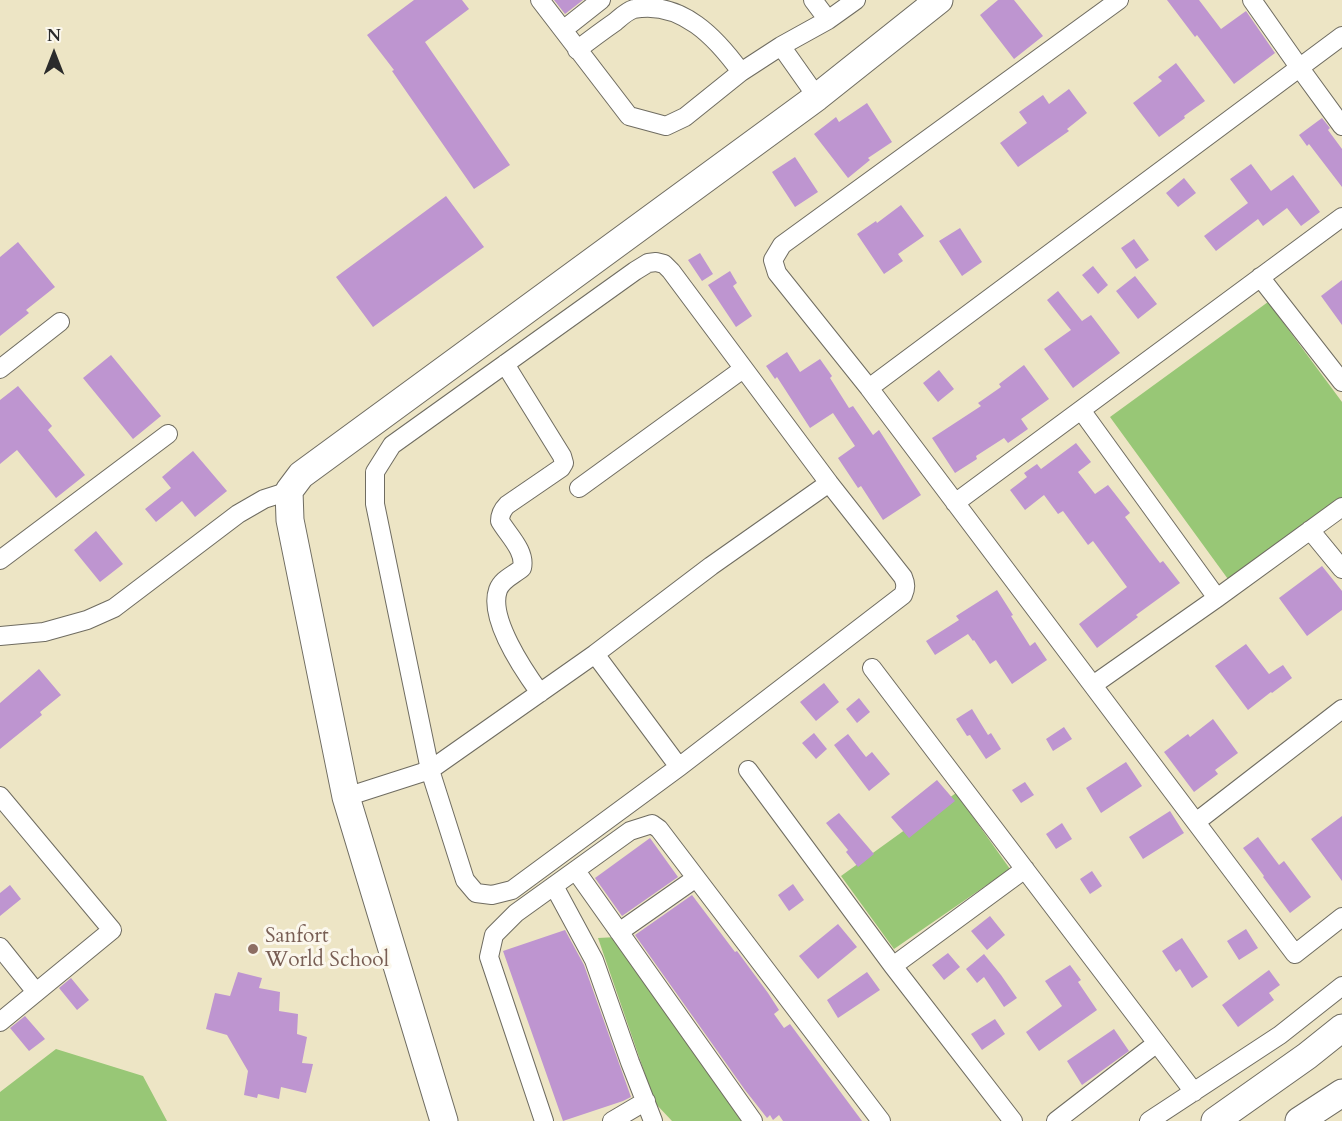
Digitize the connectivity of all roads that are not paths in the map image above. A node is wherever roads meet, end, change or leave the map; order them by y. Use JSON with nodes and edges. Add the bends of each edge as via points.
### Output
{"nodes":[{"id":1,"x":540,"y":0,"type":"edge"},
{"id":2,"x":601,"y":0,"type":"edge"},
{"id":3,"x":813,"y":0,"type":"edge"},
{"id":4,"x":856,"y":0,"type":"edge"},
{"id":5,"x":939,"y":0,"type":"edge"},
{"id":6,"x":1119,"y":0,"type":"edge"},
{"id":7,"x":1252,"y":0,"type":"edge"},
{"id":8,"x":828,"y":20,"type":"junction"},
{"id":9,"x":563,"y":30,"type":"junction"},
{"id":10,"x":1342,"y":36,"type":"edge"},
{"id":11,"x":782,"y":46,"type":"junction"},
{"id":12,"x":578,"y":50,"type":"junction"},
{"id":13,"x":1299,"y":67,"type":"junction"},
{"id":14,"x":741,"y":72,"type":"junction"},
{"id":15,"x":817,"y":97,"type":"junction"},
{"id":16,"x":1342,"y":126,"type":"edge"},
{"id":17,"x":1342,"y":217,"type":"edge"},
{"id":18,"x":1260,"y":277,"type":"junction"},
{"id":19,"x":60,"y":322,"type":"dead end"},
{"id":20,"x":505,"y":364,"type":"junction"},
{"id":21,"x":0,"y":369,"type":"edge"},
{"id":22,"x":743,"y":369,"type":"junction"},
{"id":23,"x":1342,"y":382,"type":"edge"},
{"id":24,"x":869,"y":388,"type":"junction"},
{"id":25,"x":1081,"y":410,"type":"junction"},
{"id":26,"x":168,"y":434,"type":"dead end"},
{"id":27,"x":828,"y":483,"type":"junction"},
{"id":28,"x":579,"y":488,"type":"dead end"},
{"id":29,"x":289,"y":491,"type":"junction"},
{"id":30,"x":955,"y":503,"type":"junction"},
{"id":31,"x":1339,"y":514,"type":"edge"},
{"id":32,"x":1310,"y":530,"type":"junction"},
{"id":33,"x":0,"y":560,"type":"edge"},
{"id":34,"x":1342,"y":569,"type":"edge"},
{"id":35,"x":1217,"y":598,"type":"junction"},
{"id":36,"x":0,"y":636,"type":"edge"},
{"id":37,"x":595,"y":654,"type":"junction"},
{"id":38,"x":872,"y":668,"type":"dead end"},
{"id":39,"x":1093,"y":685,"type":"junction"},
{"id":40,"x":540,"y":693,"type":"junction"},
{"id":41,"x":1342,"y":709,"type":"edge"},
{"id":42,"x":679,"y":767,"type":"junction"},
{"id":43,"x":430,"y":770,"type":"junction"},
{"id":44,"x":748,"y":771,"type":"dead end"},
{"id":45,"x":0,"y":796,"type":"edge"},
{"id":46,"x":346,"y":797,"type":"junction"},
{"id":47,"x":1196,"y":822,"type":"junction"},
{"id":48,"x":1025,"y":869,"type":"junction"},
{"id":49,"x":576,"y":871,"type":"junction"},
{"id":50,"x":696,"y":878,"type":"junction"},
{"id":51,"x":554,"y":886,"type":"junction"},
{"id":52,"x":1342,"y":917,"type":"edge"},
{"id":53,"x":619,"y":932,"type":"junction"},
{"id":54,"x":0,"y":947,"type":"edge"},
{"id":55,"x":893,"y":966,"type":"junction"},
{"id":56,"x":1342,"y":986,"type":"edge"},
{"id":57,"x":36,"y":992,"type":"junction"},
{"id":58,"x":0,"y":1022,"type":"edge"},
{"id":59,"x":1342,"y":1028,"type":"edge"},
{"id":60,"x":1157,"y":1043,"type":"junction"},
{"id":61,"x":1194,"y":1092,"type":"junction"},
{"id":62,"x":1342,"y":1094,"type":"edge"},
{"id":63,"x":646,"y":1101,"type":"junction"},
{"id":64,"x":444,"y":1121,"type":"edge"},
{"id":65,"x":544,"y":1121,"type":"edge"},
{"id":66,"x":612,"y":1121,"type":"edge"},
{"id":67,"x":653,"y":1121,"type":"edge"},
{"id":68,"x":753,"y":1121,"type":"edge"},
{"id":69,"x":881,"y":1121,"type":"edge"},
{"id":70,"x":1012,"y":1121,"type":"edge"},
{"id":71,"x":1056,"y":1121,"type":"edge"},
{"id":72,"x":1149,"y":1121,"type":"edge"},
{"id":73,"x":1215,"y":1121,"type":"edge"},
{"id":74,"x":1299,"y":1121,"type":"edge"}],
"edges":[{"from":1,"to":9,"type":"street"},
{"from":2,"to":9,"type":"street"},
{"from":3,"to":8,"type":"street"},
{"from":4,"to":8,"type":"street"},
{"from":5,"to":15,"type":"street"},
{"from":6,"to":24,"type":"street","via":[[782,245],[773,260],[777,273]]},
{"from":7,"to":13,"type":"street"},
{"from":8,"to":11,"type":"street"},
{"from":9,"to":12,"type":"street"},
{"from":10,"to":13,"type":"street"},
{"from":11,"to":14,"type":"street"},
{"from":11,"to":15,"type":"street"},
{"from":12,"to":14,"type":"street","via":[[632,9],[664,5],[692,17],[707,30]]},
{"from":12,"to":14,"type":"street","via":[[629,116],[666,126],[686,117]]},
{"from":13,"to":16,"type":"street"},
{"from":13,"to":24,"type":"street"},
{"from":15,"to":29,"type":"street","via":[[301,475]]},
{"from":17,"to":18,"type":"street"},
{"from":18,"to":23,"type":"street"},
{"from":18,"to":25,"type":"street"},
{"from":19,"to":21,"type":"street"},
{"from":20,"to":22,"type":"street","via":[[636,271],[656,262],[671,271]]},
{"from":20,"to":40,"type":"street","via":[[564,463],[507,505],[501,516],[524,562],[499,588],[496,609],[512,649]]},
{"from":20,"to":43,"type":"street","via":[[392,445],[375,472],[375,504]]},
{"from":22,"to":27,"type":"street"},
{"from":22,"to":28,"type":"street"},
{"from":24,"to":30,"type":"street"},
{"from":25,"to":30,"type":"street"},
{"from":25,"to":35,"type":"street"},
{"from":26,"to":33,"type":"street"},
{"from":27,"to":37,"type":"street"},
{"from":27,"to":42,"type":"street","via":[[903,578],[903,595]]},
{"from":29,"to":36,"type":"street","via":[[238,514],[114,608],[44,632]]},
{"from":29,"to":46,"type":"street","via":[[290,520]]},
{"from":30,"to":39,"type":"street"},
{"from":31,"to":32,"type":"street"},
{"from":32,"to":34,"type":"street"},
{"from":32,"to":35,"type":"street"},
{"from":35,"to":39,"type":"street"},
{"from":37,"to":40,"type":"street"},
{"from":37,"to":42,"type":"street"},
{"from":38,"to":48,"type":"street"},
{"from":39,"to":47,"type":"street"},
{"from":40,"to":43,"type":"street"},
{"from":41,"to":47,"type":"street"},
{"from":42,"to":43,"type":"street","via":[[512,890],[492,895],[476,893],[465,880]]},
{"from":43,"to":46,"type":"street"},
{"from":44,"to":55,"type":"street"},
{"from":45,"to":57,"type":"street","via":[[112,930]]},
{"from":46,"to":64,"type":"street"},
{"from":47,"to":52,"type":"street","via":[[1295,954]]},
{"from":48,"to":55,"type":"street"},
{"from":48,"to":60,"type":"street"},
{"from":49,"to":50,"type":"street","via":[[630,831],[652,824]]},
{"from":49,"to":51,"type":"street"},
{"from":49,"to":53,"type":"street"},
{"from":50,"to":53,"type":"street"},
{"from":50,"to":69,"type":"street"},
{"from":51,"to":63,"type":"street","via":[[594,960]]},
{"from":51,"to":65,"type":"street","via":[[516,913],[494,935],[489,957]]},
{"from":53,"to":68,"type":"street"},
{"from":54,"to":57,"type":"street"},
{"from":55,"to":70,"type":"street"},
{"from":56,"to":61,"type":"street","via":[[1280,1035]]},
{"from":57,"to":58,"type":"street"},
{"from":59,"to":73,"type":"street"},
{"from":60,"to":61,"type":"street"},
{"from":60,"to":71,"type":"street"},
{"from":61,"to":72,"type":"street"},
{"from":62,"to":74,"type":"street"},
{"from":63,"to":66,"type":"street"},
{"from":63,"to":67,"type":"street"}]}
